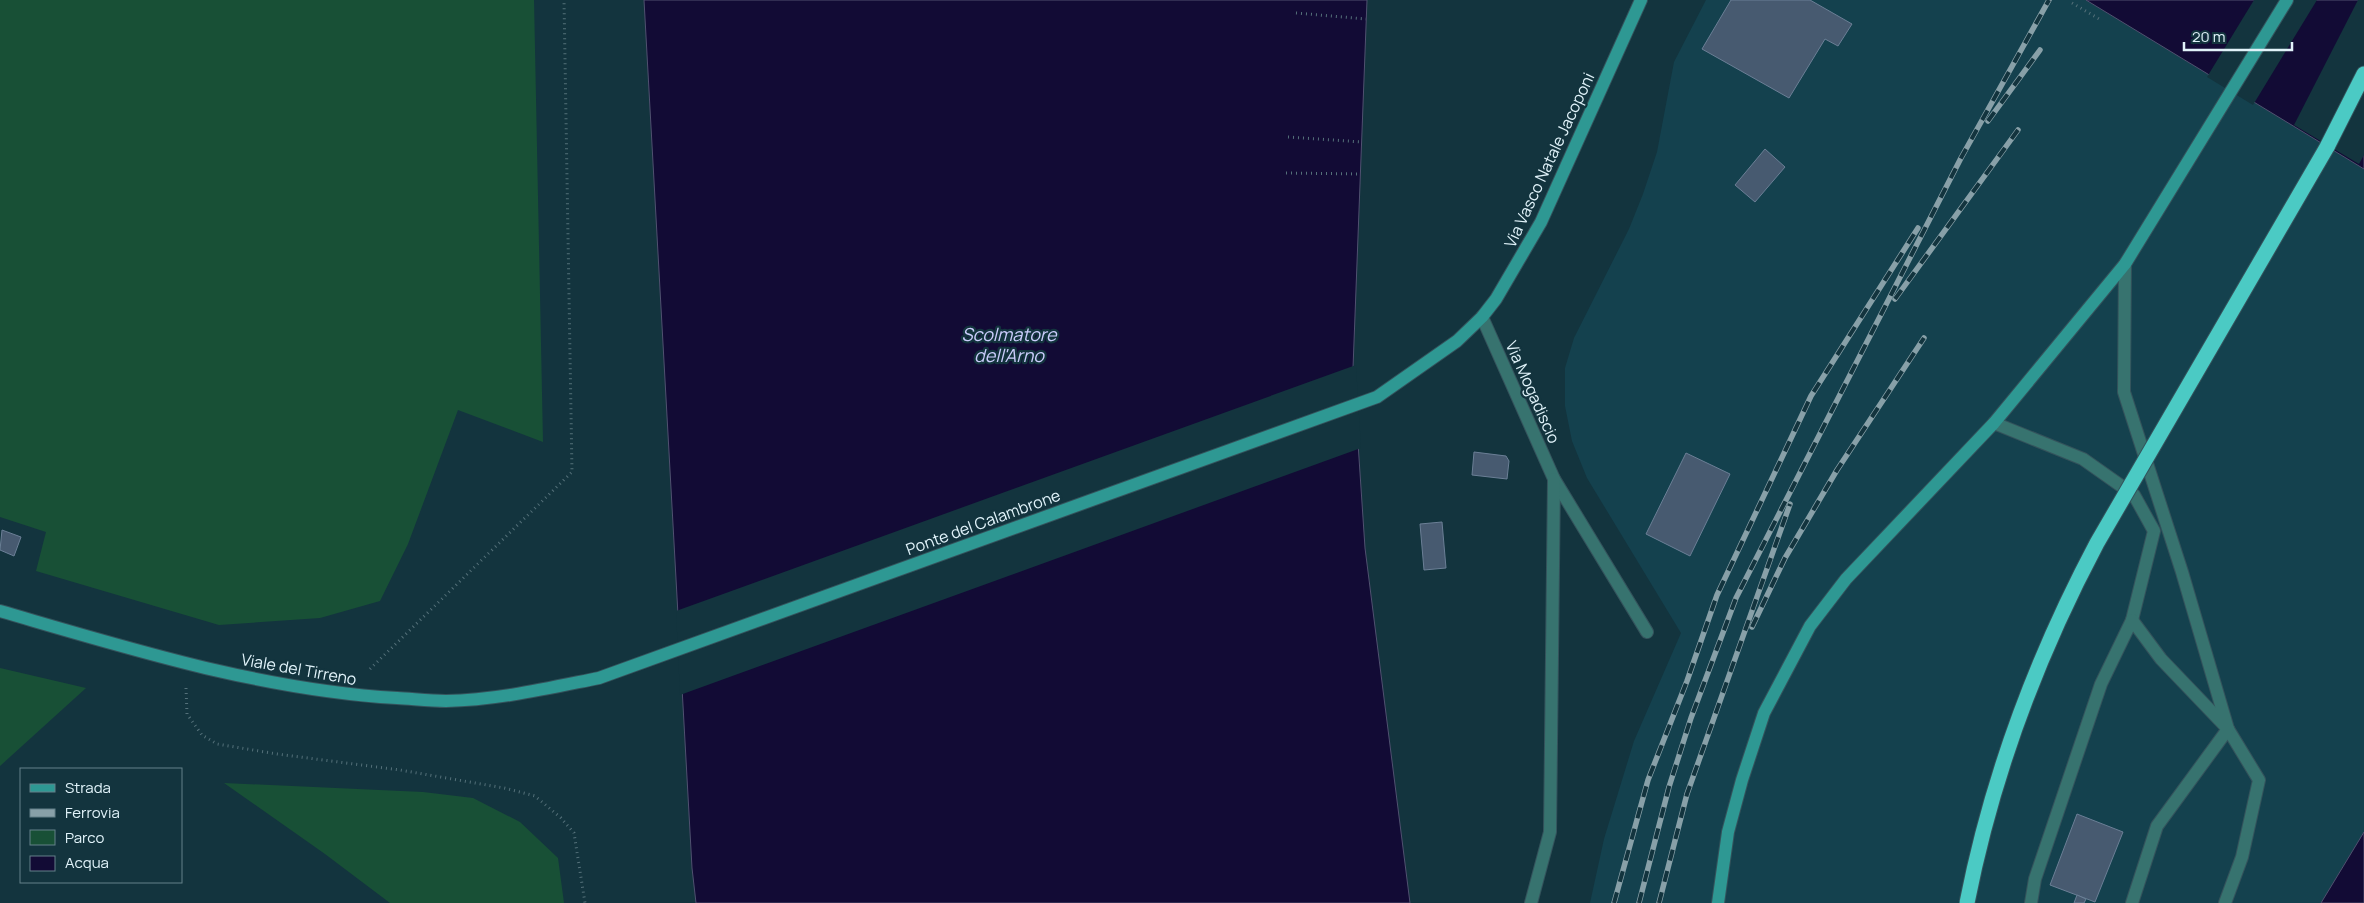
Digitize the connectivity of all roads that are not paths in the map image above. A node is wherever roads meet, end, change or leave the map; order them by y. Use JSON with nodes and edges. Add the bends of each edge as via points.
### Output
{"nodes":[{"id":1,"x":1641,"y":0,"type":"edge"},
{"id":2,"x":2288,"y":0,"type":"edge"},
{"id":3,"x":2364,"y":74,"type":"edge"},
{"id":4,"x":2125,"y":264,"type":"junction"},
{"id":5,"x":1482,"y":317,"type":"junction"},
{"id":6,"x":1377,"y":397,"type":"joint"},
{"id":7,"x":1994,"y":423,"type":"junction"},
{"id":8,"x":1554,"y":479,"type":"junction"},
{"id":9,"x":0,"y":612,"type":"edge"},
{"id":10,"x":2132,"y":620,"type":"junction"},
{"id":11,"x":1647,"y":632,"type":"dead end"},
{"id":12,"x":599,"y":678,"type":"joint"},
{"id":13,"x":2228,"y":728,"type":"junction"},
{"id":14,"x":1531,"y":903,"type":"edge"},
{"id":15,"x":1718,"y":903,"type":"edge"},
{"id":16,"x":1967,"y":903,"type":"edge"},
{"id":17,"x":2030,"y":903,"type":"edge"},
{"id":18,"x":2132,"y":903,"type":"edge"},
{"id":19,"x":2225,"y":903,"type":"edge"}],
"edges":[{"from":1,"to":5,"type":"main road","name":"Via Vasco Natale Jacoponi","via":[[1541,222]]},
{"from":2,"to":4,"type":"main road"},
{"from":3,"to":16,"type":"highway","bridge":true,"via":[[2328,147],[2071,591],[2016,722],[1989,810]]},
{"from":4,"to":7,"type":"main road"},
{"from":4,"to":13,"type":"lane","via":[[2124,392]]},
{"from":5,"to":6,"type":"main road","name":"Via Vasco Natale Jacoponi","via":[[1457,341]]},
{"from":5,"to":8,"type":"lane","name":"Via Mogadiscio"},
{"from":6,"to":12,"type":"main road","name":"Ponte del Calambrone"},
{"from":7,"to":10,"type":"lane","via":[[2083,459],[2134,495],[2154,531]]},
{"from":7,"to":15,"type":"main road","via":[[1846,579],[1810,626],[1764,713],[1728,832]]},
{"from":8,"to":11,"type":"lane","name":"Via Mogadiscio"},
{"from":8,"to":14,"type":"lane","via":[[1550,832]]},
{"from":9,"to":12,"type":"main road","name":"Viale del Tirreno","via":[[186,664],[344,695],[447,701],[524,693]]},
{"from":10,"to":13,"type":"lane","via":[[2161,660]]},
{"from":10,"to":17,"type":"lane","via":[[2102,684],[2035,879]]},
{"from":13,"to":18,"type":"lane","via":[[2157,826]]},
{"from":13,"to":19,"type":"lane","via":[[2259,780],[2242,856]]}]}
